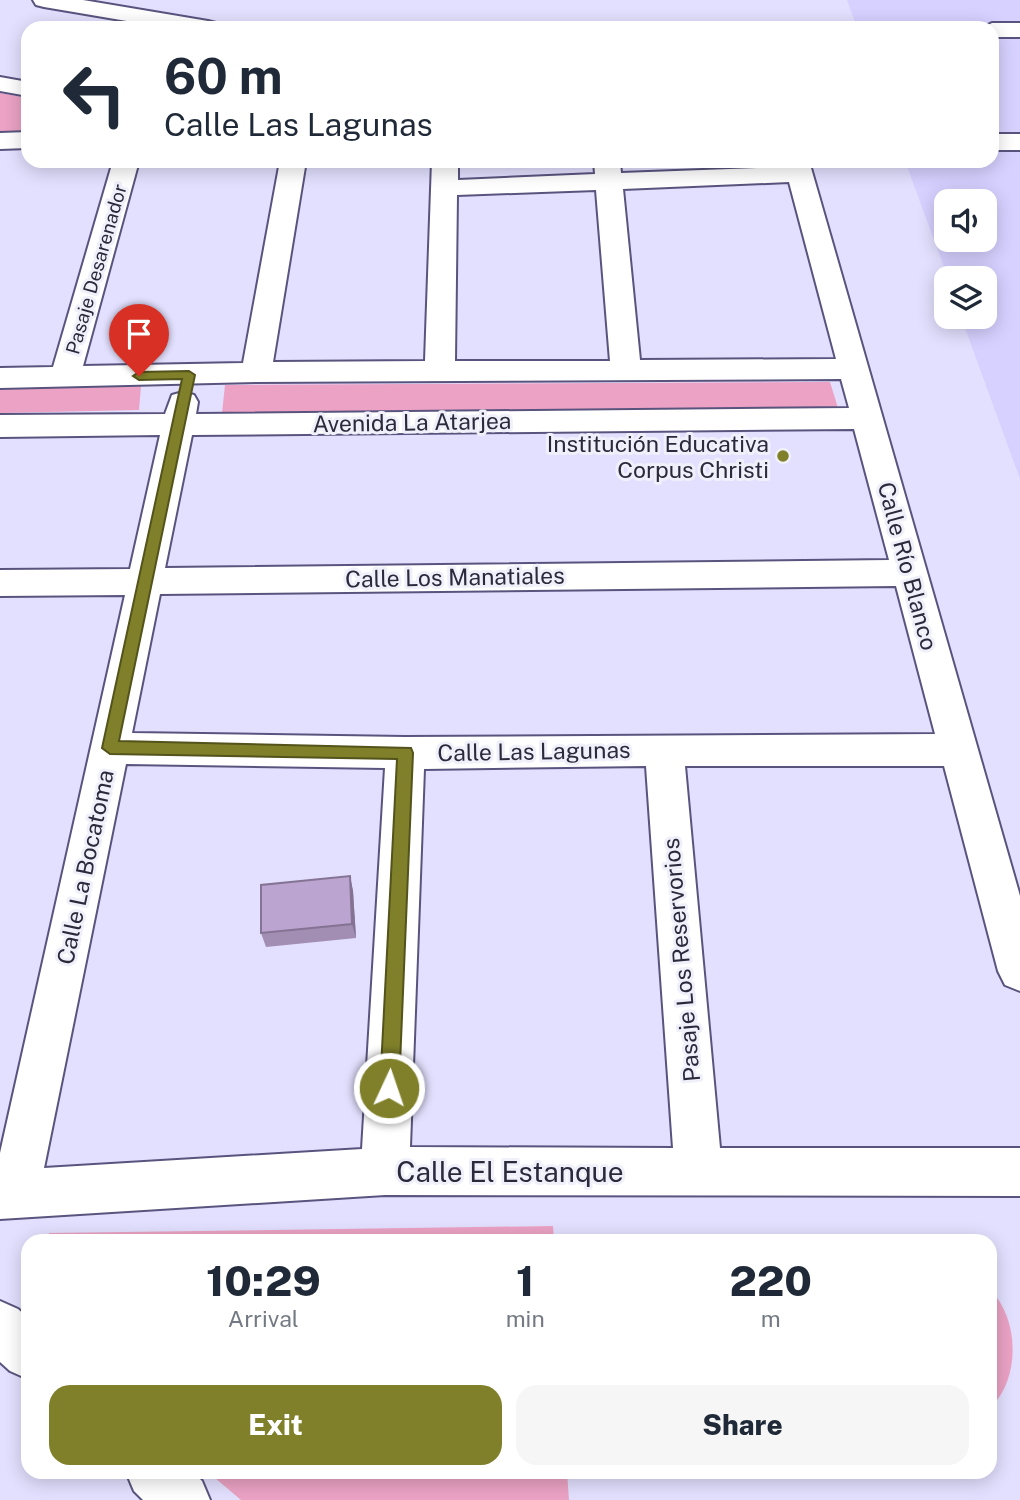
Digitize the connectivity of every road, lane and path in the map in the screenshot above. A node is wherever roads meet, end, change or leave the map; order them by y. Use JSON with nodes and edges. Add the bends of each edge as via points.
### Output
{"nodes":[{"id":1,"x":44,"y":0,"type":"edge"},
{"id":2,"x":167,"y":21,"type":"edge"},
{"id":3,"x":999,"y":30,"type":"edge"},
{"id":4,"x":1020,"y":30,"type":"edge"},
{"id":5,"x":0,"y":84,"type":"edge"},
{"id":6,"x":21,"y":88,"type":"edge"},
{"id":7,"x":0,"y":141,"type":"edge"},
{"id":8,"x":21,"y":141,"type":"edge"},
{"id":9,"x":999,"y":142,"type":"edge"},
{"id":10,"x":1020,"y":142,"type":"edge"},
{"id":11,"x":124,"y":168,"type":"edge"},
{"id":12,"x":292,"y":168,"type":"edge"},
{"id":13,"x":798,"y":168,"type":"edge"},
{"id":14,"x":608,"y":172,"type":"edge"},
{"id":15,"x":445,"y":175,"type":"edge"},
{"id":16,"x":853,"y":369,"type":"junction"},
{"id":17,"x":626,"y":371,"type":"junction"},
{"id":18,"x":256,"y":372,"type":"junction"},
{"id":19,"x":440,"y":372,"type":"junction"},
{"id":20,"x":189,"y":375,"type":"junction"},
{"id":21,"x":65,"y":377,"type":"junction"},
{"id":22,"x":0,"y":378,"type":"edge"},
{"id":23,"x":867,"y":418,"type":"junction"},
{"id":24,"x":178,"y":425,"type":"junction"},
{"id":25,"x":0,"y":426,"type":"edge"},
{"id":26,"x":910,"y":573,"type":"junction"},
{"id":27,"x":145,"y":580,"type":"junction"},
{"id":28,"x":0,"y":583,"type":"edge"},
{"id":29,"x":110,"y":748,"type":"junction"},
{"id":30,"x":664,"y":750,"type":"junction"},
{"id":31,"x":959,"y":751,"type":"junction"},
{"id":32,"x":405,"y":753,"type":"junction"},
{"id":33,"x":1020,"y":971,"type":"edge"},
{"id":34,"x":385,"y":1171,"type":"junction"},
{"id":35,"x":698,"y":1171,"type":"junction"},
{"id":36,"x":1020,"y":1172,"type":"edge"},
{"id":37,"x":7,"y":1194,"type":"edge"},
{"id":38,"x":0,"y":1327,"type":"edge"},
{"id":39,"x":21,"y":1346,"type":"edge"},
{"id":40,"x":160,"y":1479,"type":"edge"},
{"id":41,"x":183,"y":1500,"type":"edge"}],
"edges":[{"from":1,"to":2,"type":"street"},
{"from":3,"to":4,"type":"street"},
{"from":5,"to":6,"type":"street"},
{"from":7,"to":8,"type":"street"},
{"from":9,"to":10,"type":"street"},
{"from":11,"to":21,"type":"street","name":"Pasaje Desarenador"},
{"from":12,"to":18,"type":"street"},
{"from":13,"to":14,"type":"street"},
{"from":13,"to":16,"type":"street","name":"Calle Río Blanco"},
{"from":14,"to":15,"type":"street"},
{"from":14,"to":17,"type":"street"},
{"from":15,"to":19,"type":"street"},
{"from":16,"to":17,"type":"street"},
{"from":16,"to":23,"type":"street","name":"Calle Río Blanco"},
{"from":17,"to":19,"type":"street"},
{"from":18,"to":19,"type":"street"},
{"from":18,"to":20,"type":"street"},
{"from":20,"to":21,"type":"street"},
{"from":20,"to":24,"type":"street","name":"Calle La Bocatoma"},
{"from":21,"to":22,"type":"street"},
{"from":23,"to":24,"type":"street","name":"Avenida La Atarjea"},
{"from":23,"to":26,"type":"street","name":"Calle Río Blanco"},
{"from":24,"to":25,"type":"street","name":"Avenida La Atarjea"},
{"from":24,"to":27,"type":"street","name":"Calle La Bocatoma"},
{"from":26,"to":27,"type":"street","name":"Calle Los Manatiales"},
{"from":26,"to":31,"type":"street","name":"Calle Río Blanco"},
{"from":27,"to":28,"type":"street","name":"Calle Los Manatiales"},
{"from":27,"to":29,"type":"street","name":"Calle La Bocatoma"},
{"from":29,"to":32,"type":"street","name":"Calle Las Lagunas"},
{"from":29,"to":37,"type":"street","name":"Calle La Bocatoma"},
{"from":30,"to":31,"type":"street","name":"Calle Las Lagunas"},
{"from":30,"to":32,"type":"street","name":"Calle Las Lagunas"},
{"from":30,"to":35,"type":"street","name":"Pasaje Los Reservorios"},
{"from":31,"to":33,"type":"street","name":"Calle Río Blanco"},
{"from":32,"to":34,"type":"street"},
{"from":34,"to":35,"type":"street","name":"Calle El Estanque"},
{"from":34,"to":37,"type":"street","name":"Calle El Estanque"},
{"from":35,"to":36,"type":"street","name":"Calle El Estanque"},
{"from":38,"to":39,"type":"street"},
{"from":40,"to":41,"type":"street"}]}
